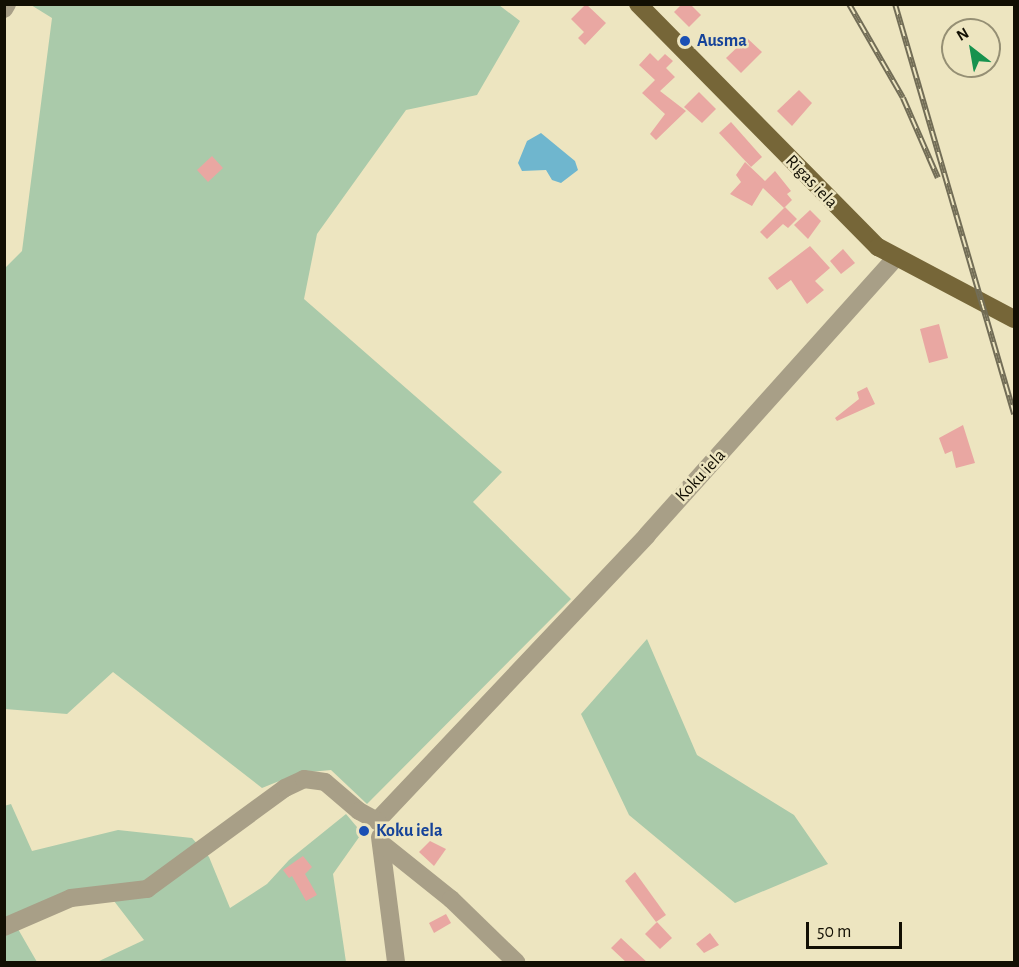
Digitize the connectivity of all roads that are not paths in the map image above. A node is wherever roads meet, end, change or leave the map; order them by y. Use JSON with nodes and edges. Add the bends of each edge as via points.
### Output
{"nodes":[{"id":1,"x":7,"y":4,"type":"edge"},
{"id":2,"x":638,"y":4,"type":"edge"},
{"id":3,"x":5,"y":9,"type":"edge"},
{"id":4,"x":895,"y":259,"type":"junction"},
{"id":5,"x":1014,"y":319,"type":"edge"},
{"id":6,"x":377,"y":821,"type":"junction"},
{"id":7,"x":381,"y":843,"type":"junction"},
{"id":8,"x":4,"y":927,"type":"edge"},
{"id":9,"x":396,"y":963,"type":"edge"},
{"id":10,"x":516,"y":963,"type":"edge"}],
"edges":[{"from":1,"to":3,"type":"street"},
{"from":2,"to":4,"type":"main road","name":"Rīgas iela","via":[[837,209]]},
{"from":4,"to":5,"type":"main road","name":"Rīgas iela"},
{"from":4,"to":6,"type":"street","name":"Koku iela","via":[[671,509]]},
{"from":6,"to":7,"type":"street"},
{"from":6,"to":8,"type":"street","via":[[325,782],[304,779],[285,788],[147,888],[71,898]]},
{"from":7,"to":9,"type":"street"},
{"from":7,"to":10,"type":"street","via":[[451,899]]}]}
